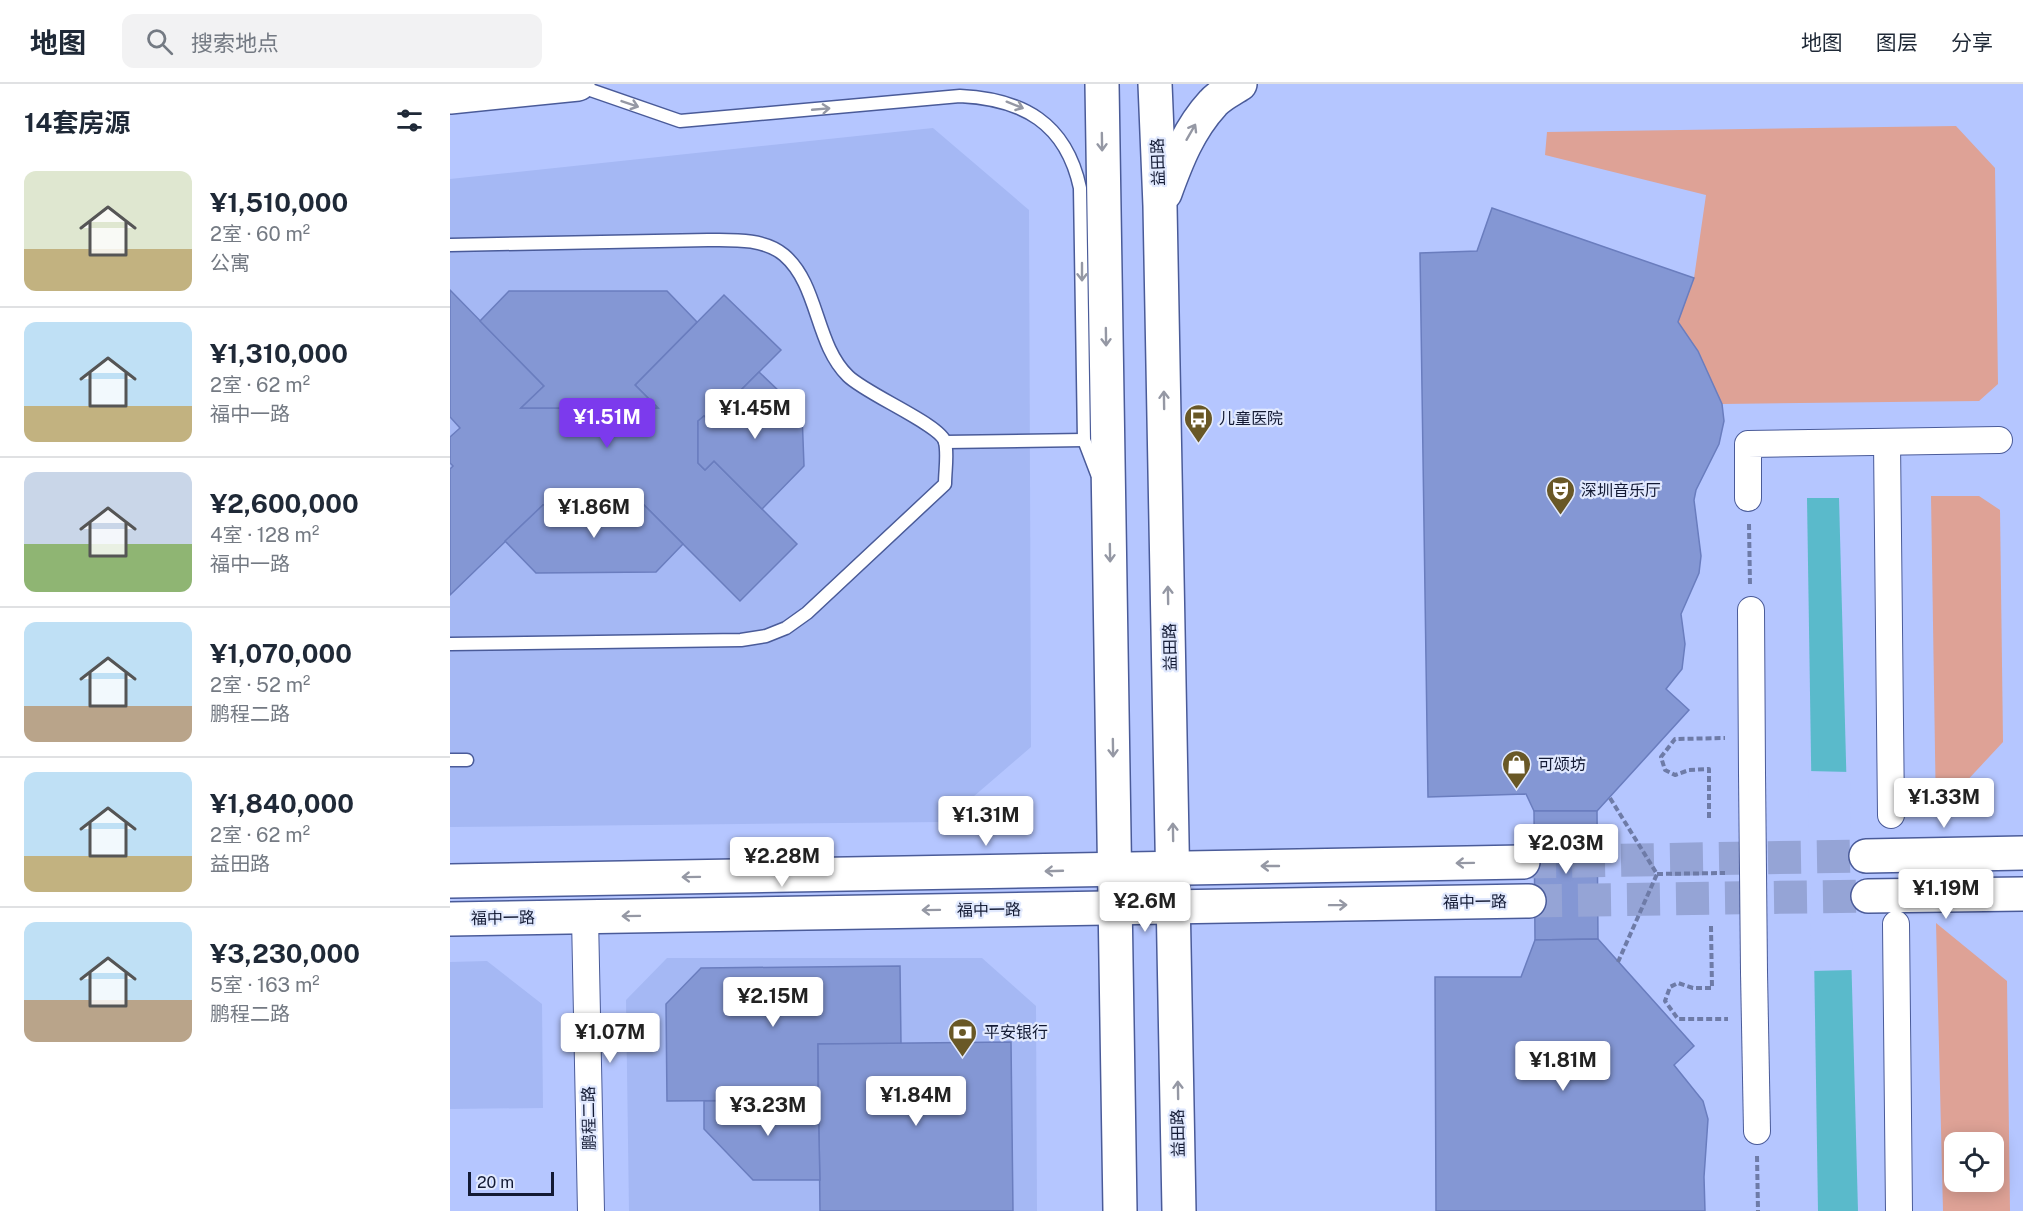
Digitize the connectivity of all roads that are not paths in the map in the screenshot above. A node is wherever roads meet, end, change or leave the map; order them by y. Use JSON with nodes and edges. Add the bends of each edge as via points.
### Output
{"nodes":[{"id":1,"x":577,"y":84,"type":"edge"},
{"id":2,"x":1102,"y":84,"type":"edge"},
{"id":3,"x":1155,"y":84,"type":"edge"},
{"id":4,"x":1240,"y":84,"type":"edge"},
{"id":5,"x":450,"y":97,"type":"edge"},
{"id":6,"x":1160,"y":206,"type":"junction"},
{"id":7,"x":450,"y":245,"type":"edge"},
{"id":8,"x":1084,"y":440,"type":"junction"},
{"id":9,"x":1999,"y":440,"type":"dead end"},
{"id":10,"x":945,"y":442,"type":"junction"},
{"id":11,"x":1887,"y":442,"type":"junction"},
{"id":12,"x":1748,"y":498,"type":"road end"},
{"id":13,"x":1109,"y":506,"type":"junction"},
{"id":14,"x":1750,"y":610,"type":"road end"},
{"id":15,"x":450,"y":644,"type":"edge"},
{"id":16,"x":450,"y":760,"type":"edge"},
{"id":17,"x":467,"y":760,"type":"dead end"},
{"id":18,"x":1891,"y":815,"type":"dead end"},
{"id":19,"x":2023,"y":853,"type":"edge"},
{"id":20,"x":1866,"y":856,"type":"tunnel mouth"},
{"id":21,"x":1523,"y":862,"type":"tunnel mouth"},
{"id":22,"x":1174,"y":868,"type":"junction"},
{"id":23,"x":1114,"y":869,"type":"junction"},
{"id":24,"x":450,"y":881,"type":"edge"},
{"id":25,"x":2023,"y":894,"type":"edge"},
{"id":26,"x":1868,"y":896,"type":"tunnel mouth"},
{"id":27,"x":1529,"y":901,"type":"tunnel mouth"},
{"id":28,"x":1115,"y":908,"type":"junction"},
{"id":29,"x":1174,"y":908,"type":"junction"},
{"id":30,"x":585,"y":917,"type":"junction"},
{"id":31,"x":450,"y":919,"type":"edge"},
{"id":32,"x":1896,"y":924,"type":"dead end"},
{"id":33,"x":1757,"y":1131,"type":"road end"},
{"id":34,"x":591,"y":1211,"type":"edge"},
{"id":35,"x":1120,"y":1211,"type":"edge"},
{"id":36,"x":1179,"y":1211,"type":"edge"},
{"id":37,"x":1899,"y":1211,"type":"edge"}],
"edges":[{"from":1,"to":5,"type":"main road"},
{"from":1,"to":8,"type":"lane","one_way":true,"via":[[680,122],[960,96],[1004,101],[1037,117],[1071,156],[1080,188]]},
{"from":2,"to":13,"type":"main road","one_way":true},
{"from":3,"to":6,"type":"main road","name":"益田路"},
{"from":6,"to":4,"type":"main road","one_way":true,"via":[[1196,123],[1214,101]]},
{"from":22,"to":6,"type":"main road","name":"益田路","one_way":true},
{"from":7,"to":10,"type":"lane","via":[[740,240],[763,245],[783,254],[798,272],[835,359],[846,375],[878,398],[937,430]]},
{"from":8,"to":10,"type":"lane"},
{"from":8,"to":13,"type":"lane"},
{"from":9,"to":11,"type":"street"},
{"from":10,"to":15,"type":"lane","via":[[945,484],[832,592],[776,632],[741,640]]},
{"from":11,"to":12,"type":"street","via":[[1748,444]]},
{"from":11,"to":18,"type":"street"},
{"from":13,"to":23,"type":"main road","one_way":true},
{"from":14,"to":33,"type":"street","bridge":true},
{"from":16,"to":17,"type":"lane"},
{"from":19,"to":20,"type":"main road"},
{"from":21,"to":22,"type":"main road","one_way":true},
{"from":22,"to":23,"type":"main road"},
{"from":22,"to":29,"type":"main road","name":"益田路"},
{"from":23,"to":24,"type":"main road","one_way":true},
{"from":23,"to":28,"type":"main road"},
{"from":25,"to":26,"type":"main road"},
{"from":29,"to":27,"type":"main road","name":"福中一路","one_way":true},
{"from":28,"to":29,"type":"main road","name":"福中一路"},
{"from":28,"to":30,"type":"main road","name":"福中一路","one_way":true},
{"from":28,"to":35,"type":"main road"},
{"from":36,"to":29,"type":"main road","name":"益田路","one_way":true},
{"from":30,"to":31,"type":"main road","name":"福中一路"},
{"from":30,"to":34,"type":"street","name":"鹏程二路"},
{"from":32,"to":37,"type":"street"}]}
